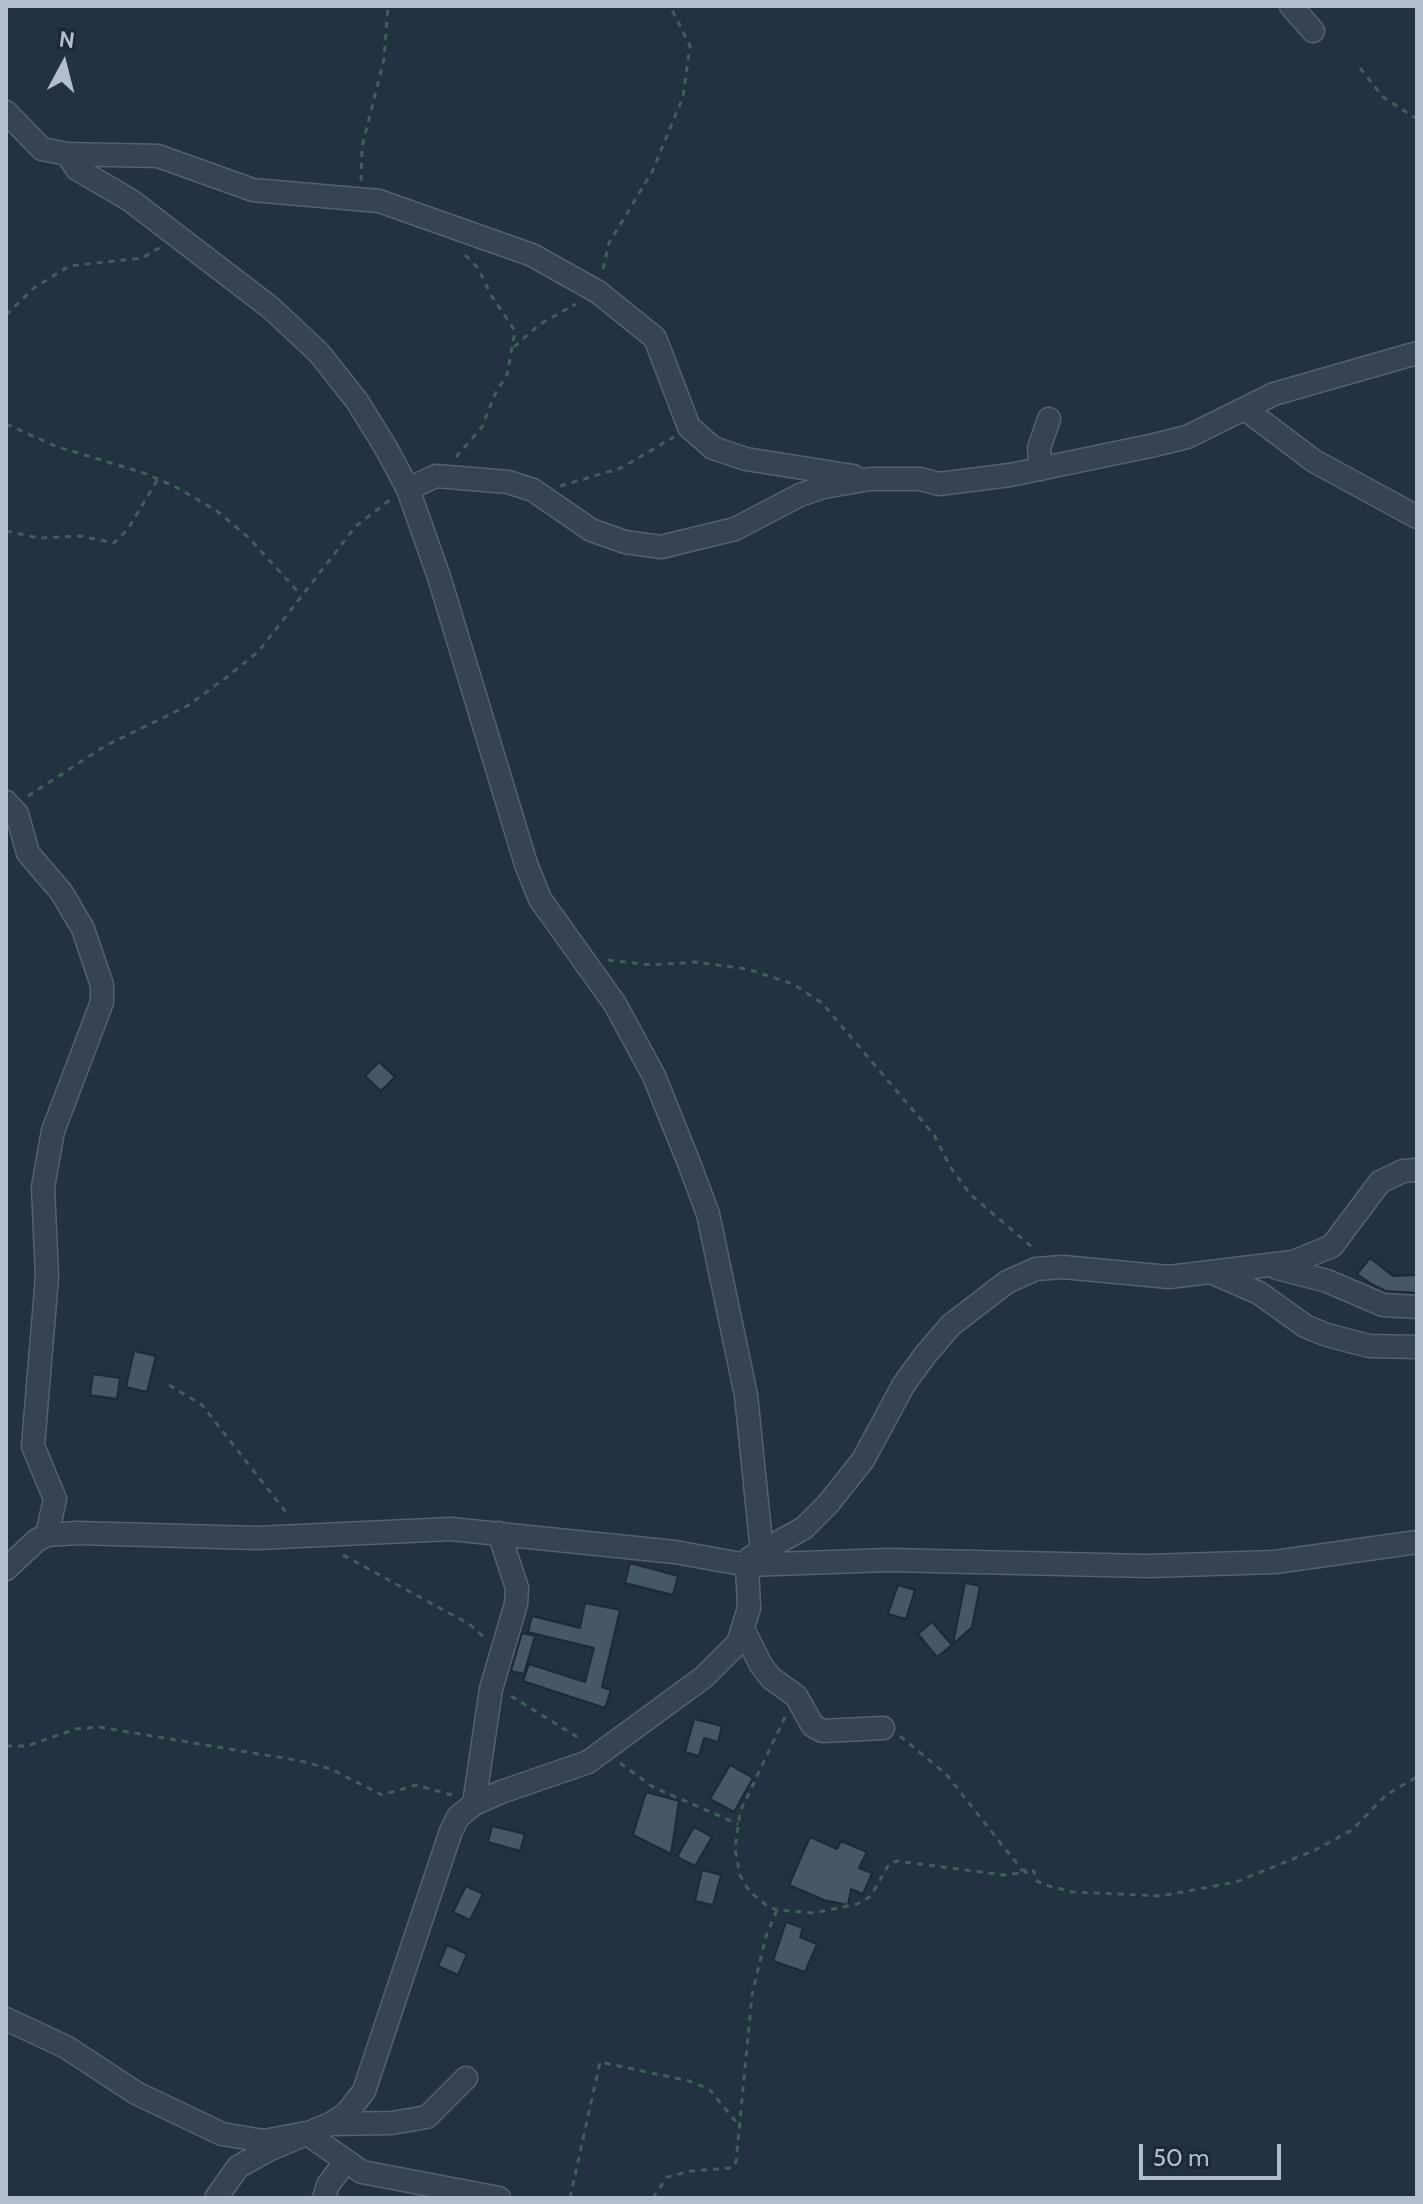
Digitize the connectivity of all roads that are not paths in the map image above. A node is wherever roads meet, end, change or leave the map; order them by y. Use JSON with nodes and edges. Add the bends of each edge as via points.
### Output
{"nodes":[{"id":1,"x":1291,"y":6,"type":"edge"},
{"id":2,"x":1313,"y":31,"type":"dead end"},
{"id":3,"x":6,"y":112,"type":"edge"},
{"id":4,"x":67,"y":154,"type":"junction"},
{"id":5,"x":1417,"y":353,"type":"edge"},
{"id":6,"x":1245,"y":409,"type":"junction"},
{"id":7,"x":1049,"y":419,"type":"dead end"},
{"id":8,"x":1041,"y":469,"type":"junction"},
{"id":9,"x":870,"y":479,"type":"junction"},
{"id":10,"x":408,"y":489,"type":"junction"},
{"id":11,"x":1417,"y":517,"type":"edge"},
{"id":12,"x":11,"y":808,"type":"edge"},
{"id":13,"x":1417,"y":1170,"type":"edge"},
{"id":14,"x":1264,"y":1265,"type":"junction"},
{"id":15,"x":1212,"y":1272,"type":"junction"},
{"id":16,"x":1417,"y":1307,"type":"edge"},
{"id":17,"x":1417,"y":1347,"type":"edge"},
{"id":18,"x":499,"y":1533,"type":"junction"},
{"id":19,"x":47,"y":1535,"type":"junction"},
{"id":20,"x":1417,"y":1542,"type":"edge"},
{"id":21,"x":15,"y":1547,"type":"edge"},
{"id":22,"x":749,"y":1560,"type":"junction"},
{"id":23,"x":6,"y":1569,"type":"edge"},
{"id":24,"x":744,"y":1631,"type":"junction"},
{"id":25,"x":883,"y":1728,"type":"road end"},
{"id":26,"x":474,"y":1804,"type":"junction"},
{"id":27,"x":6,"y":2019,"type":"edge"},
{"id":28,"x":466,"y":2078,"type":"dead end"},
{"id":29,"x":330,"y":2124,"type":"junction"},
{"id":30,"x":306,"y":2133,"type":"junction"},
{"id":31,"x":345,"y":2162,"type":"junction"},
{"id":32,"x":216,"y":2198,"type":"edge"},
{"id":33,"x":324,"y":2198,"type":"edge"},
{"id":34,"x":499,"y":2198,"type":"edge"}],
"edges":[{"from":1,"to":2,"type":"street"},
{"from":3,"to":4,"type":"street","via":[[42,149]]},
{"from":4,"to":9,"type":"street","via":[[158,156],[253,190],[397,205],[532,255],[598,292],[655,338],[689,427],[713,448],[746,459]]},
{"from":4,"to":10,"type":"street","via":[[77,169],[177,234],[319,353],[357,401]]},
{"from":5,"to":6,"type":"street","via":[[1298,385]]},
{"from":6,"to":8,"type":"street","via":[[1187,437]]},
{"from":6,"to":11,"type":"street","via":[[1314,461]]},
{"from":7,"to":8,"type":"street","via":[[1039,448]]},
{"from":8,"to":9,"type":"street","via":[[939,484]]},
{"from":9,"to":10,"type":"street","via":[[824,487],[735,529],[661,547],[591,530],[533,490],[508,482],[436,476]]},
{"from":10,"to":22,"type":"street","via":[[540,899],[615,1004],[654,1076],[708,1214],[746,1395]]},
{"from":12,"to":19,"type":"street","via":[[28,853],[62,893],[89,940],[102,985],[102,1002],[53,1131],[43,1187],[47,1277],[33,1446],[55,1499]]},
{"from":13,"to":14,"type":"street","via":[[1380,1182],[1332,1246],[1305,1259]]},
{"from":14,"to":15,"type":"street"},
{"from":14,"to":16,"type":"street","via":[[1327,1281],[1383,1305]]},
{"from":15,"to":17,"type":"street","via":[[1259,1293],[1327,1335],[1369,1346]]},
{"from":15,"to":22,"type":"street","via":[[1169,1277],[1063,1267],[1036,1269],[1007,1282],[951,1325],[904,1384],[849,1482],[804,1528]]},
{"from":18,"to":19,"type":"street","via":[[451,1529],[257,1538]]},
{"from":18,"to":22,"type":"street"},
{"from":18,"to":26,"type":"street","via":[[517,1588],[513,1623],[484,1722]]},
{"from":19,"to":21,"type":"street"},
{"from":20,"to":22,"type":"street","via":[[1259,1563],[1148,1566]]},
{"from":21,"to":23,"type":"street"},
{"from":22,"to":24,"type":"street"},
{"from":24,"to":25,"type":"street","via":[[771,1678],[796,1696],[813,1726],[823,1731]]},
{"from":24,"to":26,"type":"street","via":[[704,1677],[601,1751],[562,1773]]},
{"from":26,"to":29,"type":"street","via":[[451,1831],[364,2091]]},
{"from":27,"to":30,"type":"street","via":[[66,2047],[136,2093],[222,2134],[264,2141]]},
{"from":28,"to":29,"type":"street","via":[[427,2117]]},
{"from":29,"to":30,"type":"street"},
{"from":30,"to":31,"type":"street"},
{"from":30,"to":32,"type":"street","via":[[238,2167]]},
{"from":31,"to":33,"type":"street"},
{"from":31,"to":34,"type":"street","via":[[377,2175]]}]}
